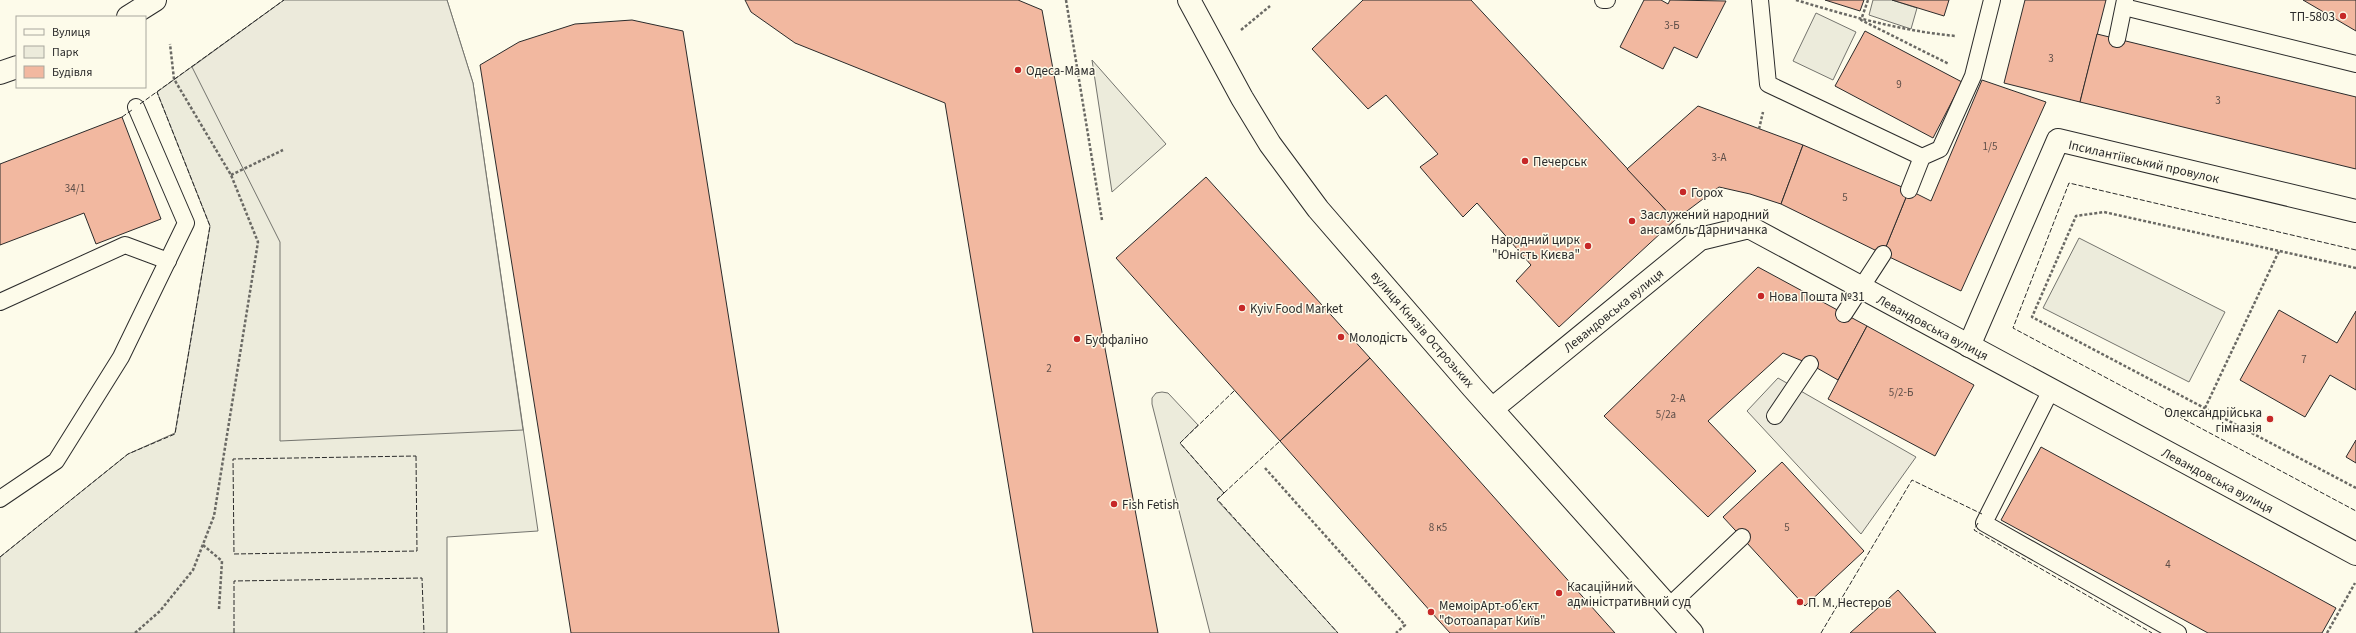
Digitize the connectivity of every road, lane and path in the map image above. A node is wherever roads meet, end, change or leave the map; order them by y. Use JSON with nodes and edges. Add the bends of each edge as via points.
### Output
{"nodes":[{"id":1,"x":155,"y":0,"type":"edge"},
{"id":2,"x":1066,"y":0,"type":"edge"},
{"id":3,"x":1189,"y":0,"type":"edge"},
{"id":4,"x":1603,"y":0,"type":"edge"},
{"id":5,"x":1607,"y":0,"type":"edge"},
{"id":6,"x":1760,"y":0,"type":"edge"},
{"id":7,"x":1796,"y":0,"type":"edge"},
{"id":8,"x":1868,"y":0,"type":"edge"},
{"id":9,"x":1992,"y":0,"type":"edge"},
{"id":10,"x":2124,"y":3,"type":"edge"},
{"id":11,"x":1270,"y":6,"type":"dead end"},
{"id":12,"x":130,"y":16,"type":"edge"},
{"id":13,"x":1861,"y":20,"type":"junction"},
{"id":14,"x":1241,"y":30,"type":"dead end"},
{"id":15,"x":1982,"y":39,"type":"junction"},
{"id":16,"x":2117,"y":39,"type":"dead end"},
{"id":17,"x":170,"y":44,"type":"dead end"},
{"id":18,"x":2356,"y":64,"type":"edge"},
{"id":19,"x":16,"y":67,"type":"edge"},
{"id":20,"x":0,"y":73,"type":"edge"},
{"id":21,"x":1973,"y":76,"type":"junction"},
{"id":22,"x":136,"y":107,"type":"dead end"},
{"id":23,"x":283,"y":150,"type":"dead end"},
{"id":24,"x":1922,"y":157,"type":"junction"},
{"id":25,"x":231,"y":175,"type":"junction"},
{"id":26,"x":1909,"y":190,"type":"dead end"},
{"id":27,"x":2356,"y":211,"type":"edge"},
{"id":28,"x":1102,"y":220,"type":"dead end"},
{"id":29,"x":2279,"y":251,"type":"junction"},
{"id":30,"x":1883,"y":254,"type":"dead end"},
{"id":31,"x":168,"y":261,"type":"junction"},
{"id":32,"x":2356,"y":268,"type":"edge"},
{"id":33,"x":1863,"y":288,"type":"junction"},
{"id":34,"x":0,"y":302,"type":"edge"},
{"id":35,"x":1844,"y":314,"type":"dead end"},
{"id":36,"x":1969,"y":346,"type":"junction"},
{"id":37,"x":1810,"y":364,"type":"dead end"},
{"id":38,"x":2051,"y":390,"type":"junction"},
{"id":39,"x":2204,"y":408,"type":"junction"},
{"id":40,"x":1492,"y":409,"type":"junction"},
{"id":41,"x":1776,"y":416,"type":"dead end"},
{"id":42,"x":1265,"y":468,"type":"dead end"},
{"id":43,"x":2356,"y":488,"type":"edge"},
{"id":44,"x":0,"y":499,"type":"edge"},
{"id":45,"x":1742,"y":537,"type":"dead end"},
{"id":46,"x":203,"y":545,"type":"junction"},
{"id":47,"x":2356,"y":554,"type":"edge"},
{"id":48,"x":2356,"y":580,"type":"edge"},
{"id":49,"x":1668,"y":607,"type":"junction"},
{"id":50,"x":219,"y":609,"type":"dead end"},
{"id":51,"x":135,"y":633,"type":"edge"},
{"id":52,"x":1396,"y":633,"type":"edge"},
{"id":53,"x":1692,"y":633,"type":"edge"},
{"id":54,"x":2178,"y":633,"type":"edge"},
{"id":55,"x":2327,"y":633,"type":"edge"}],
"edges":[{"from":1,"to":12,"type":"street"},
{"from":2,"to":28,"type":"path"},
{"from":3,"to":40,"type":"street","name":"вулиця Князів Острозьких","via":[[1270,144],[1318,209]]},
{"from":4,"to":5,"type":"lane"},
{"from":6,"to":24,"type":"lane","via":[[1768,84]]},
{"from":7,"to":13,"type":"path"},
{"from":8,"to":13,"type":"path"},
{"from":9,"to":15,"type":"lane"},
{"from":10,"to":16,"type":"lane"},
{"from":10,"to":18,"type":"lane"},
{"from":11,"to":14,"type":"path"},
{"from":13,"to":15,"type":"path","via":[[1920,32]]},
{"from":13,"to":21,"type":"path"},
{"from":15,"to":21,"type":"lane"},
{"from":17,"to":25,"type":"path","via":[[174,79]]},
{"from":19,"to":20,"type":"street"},
{"from":21,"to":24,"type":"lane","via":[[1940,149]]},
{"from":22,"to":31,"type":"lane","via":[[186,223]]},
{"from":23,"to":25,"type":"path"},
{"from":24,"to":26,"type":"lane"},
{"from":25,"to":46,"type":"path","via":[[258,242],[214,516]]},
{"from":27,"to":36,"type":"street","name":"Іпсилантіївський провулок","via":[[2058,140]]},
{"from":29,"to":32,"type":"path"},
{"from":29,"to":39,"type":"path"},
{"from":29,"to":39,"type":"path","via":[[2104,212],[2076,216],[2032,317]]},
{"from":30,"to":33,"type":"lane"},
{"from":31,"to":34,"type":"lane","via":[[125,245]]},
{"from":31,"to":44,"type":"lane","via":[[121,357],[56,460]]},
{"from":33,"to":35,"type":"lane"},
{"from":33,"to":36,"type":"street","name":"Левандовська вулиця"},
{"from":33,"to":40,"type":"street","name":"Левандовська вулиця","via":[[1749,227],[1700,239]]},
{"from":36,"to":38,"type":"street","name":"Левандовська вулиця"},
{"from":37,"to":41,"type":"lane"},
{"from":38,"to":47,"type":"street","name":"Левандовська вулиця"},
{"from":38,"to":54,"type":"lane","via":[[1984,523]]},
{"from":39,"to":43,"type":"path"},
{"from":40,"to":49,"type":"street","name":"вулиця Князів Острозьких"},
{"from":42,"to":52,"type":"path","via":[[1405,625]]},
{"from":45,"to":49,"type":"lane"},
{"from":46,"to":50,"type":"path","via":[[222,561]]},
{"from":46,"to":51,"type":"path","via":[[193,570],[160,611]]},
{"from":48,"to":55,"type":"path"},
{"from":49,"to":53,"type":"street","name":"вулиця Князів Острозьких"}]}
